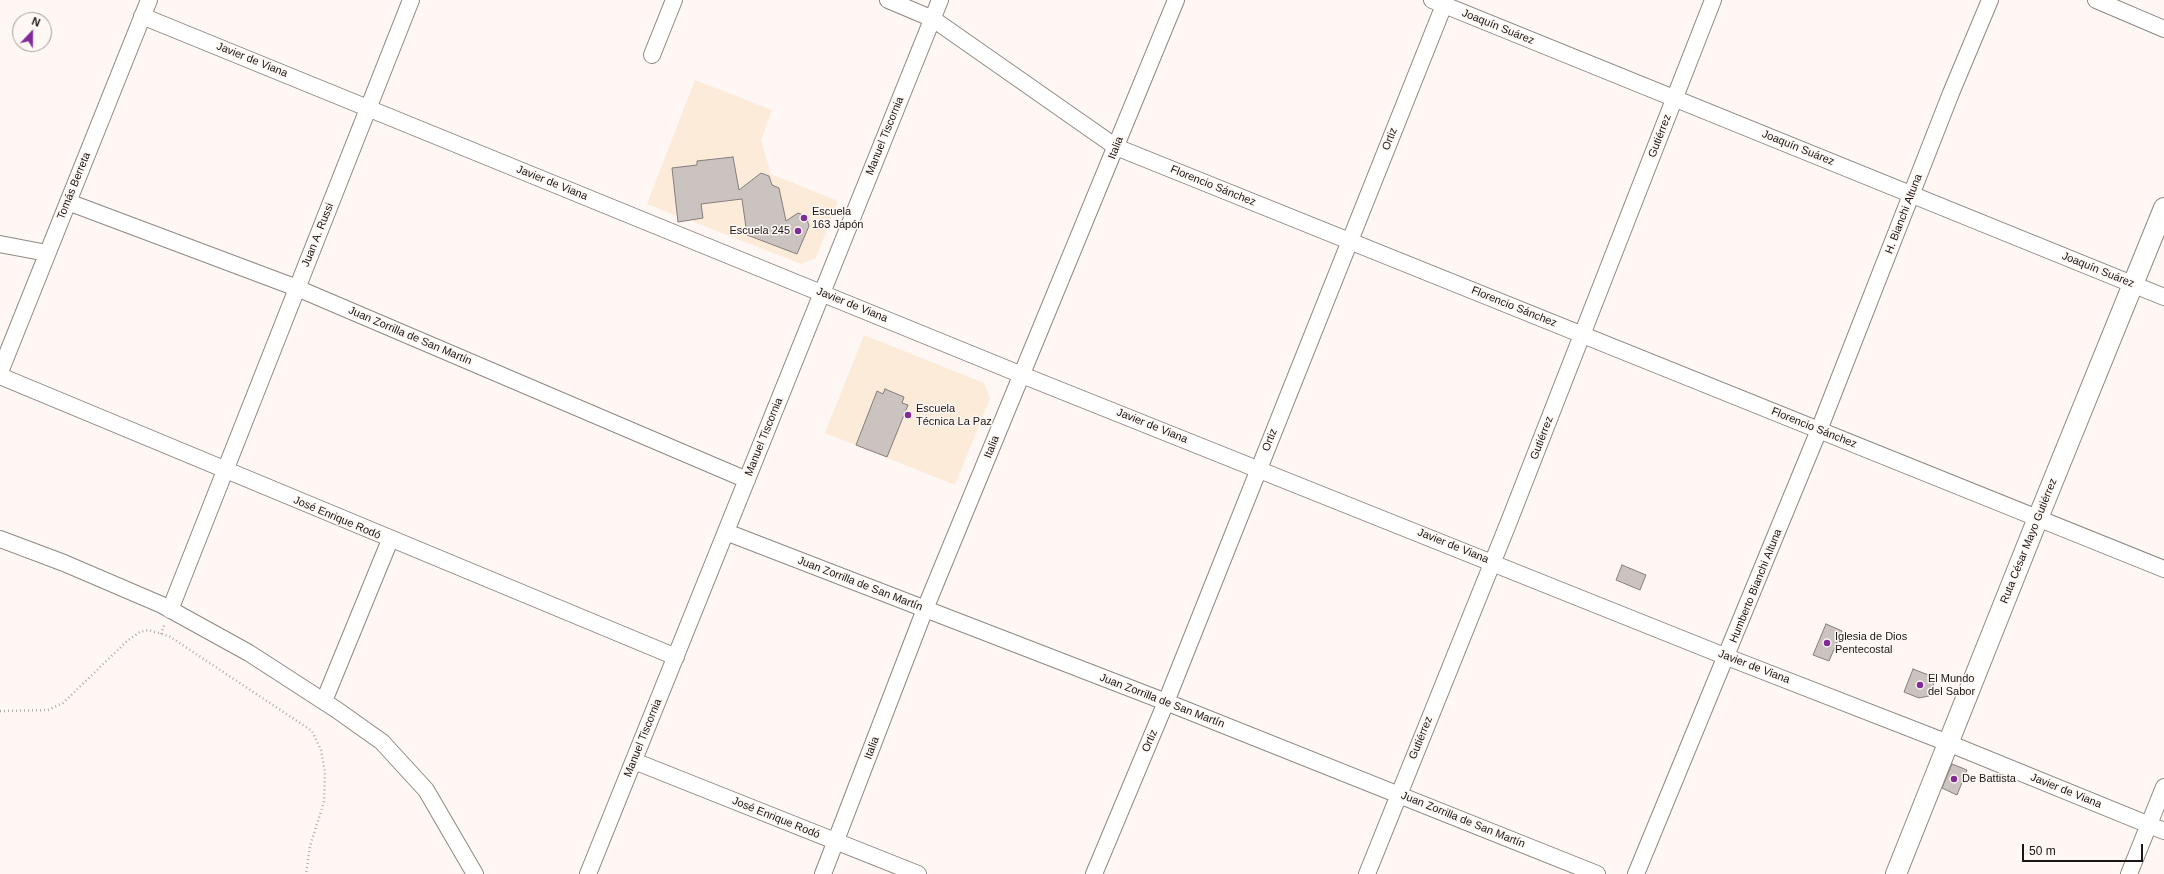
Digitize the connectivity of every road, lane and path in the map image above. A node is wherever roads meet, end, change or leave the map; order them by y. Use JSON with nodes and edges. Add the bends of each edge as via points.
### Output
{"nodes":[{"id":1,"x":149,"y":0,"type":"edge"},
{"id":2,"x":411,"y":0,"type":"edge"},
{"id":3,"x":674,"y":0,"type":"edge"},
{"id":4,"x":888,"y":0,"type":"edge"},
{"id":5,"x":940,"y":0,"type":"edge"},
{"id":6,"x":1176,"y":0,"type":"edge"},
{"id":7,"x":1713,"y":0,"type":"edge"},
{"id":8,"x":1990,"y":0,"type":"edge"},
{"id":9,"x":2096,"y":0,"type":"edge"},
{"id":10,"x":1438,"y":2,"type":"edge"},
{"id":11,"x":142,"y":16,"type":"junction"},
{"id":12,"x":933,"y":19,"type":"junction"},
{"id":13,"x":2164,"y":29,"type":"edge"},
{"id":14,"x":652,"y":54,"type":"dead end"},
{"id":15,"x":1675,"y":98,"type":"junction"},
{"id":16,"x":368,"y":108,"type":"junction"},
{"id":17,"x":1116,"y":147,"type":"junction"},
{"id":18,"x":1911,"y":194,"type":"junction"},
{"id":19,"x":68,"y":202,"type":"junction"},
{"id":20,"x":2164,"y":208,"type":"edge"},
{"id":21,"x":1350,"y":240,"type":"junction"},
{"id":22,"x":0,"y":244,"type":"edge"},
{"id":23,"x":47,"y":254,"type":"junction"},
{"id":24,"x":2133,"y":284,"type":"junction"},
{"id":25,"x":297,"y":288,"type":"junction"},
{"id":26,"x":822,"y":293,"type":"junction"},
{"id":27,"x":2164,"y":297,"type":"edge"},
{"id":28,"x":1582,"y":334,"type":"junction"},
{"id":29,"x":0,"y":372,"type":"edge"},
{"id":30,"x":1022,"y":374,"type":"junction"},
{"id":31,"x":0,"y":376,"type":"edge"},
{"id":32,"x":1819,"y":430,"type":"junction"},
{"id":33,"x":1259,"y":468,"type":"junction"},
{"id":34,"x":225,"y":471,"type":"junction"},
{"id":35,"x":747,"y":480,"type":"junction"},
{"id":36,"x":2038,"y":518,"type":"junction"},
{"id":37,"x":726,"y":532,"type":"junction"},
{"id":38,"x":0,"y":539,"type":"edge"},
{"id":39,"x":390,"y":540,"type":"junction"},
{"id":40,"x":1492,"y":562,"type":"junction"},
{"id":41,"x":2164,"y":568,"type":"edge"},
{"id":42,"x":925,"y":609,"type":"junction"},
{"id":43,"x":170,"y":610,"type":"junction"},
{"id":44,"x":676,"y":657,"type":"junction"},
{"id":45,"x":1727,"y":657,"type":"junction"},
{"id":46,"x":324,"y":701,"type":"junction"},
{"id":47,"x":1166,"y":702,"type":"junction"},
{"id":48,"x":0,"y":711,"type":"edge"},
{"id":49,"x":1948,"y":743,"type":"junction"},
{"id":50,"x":634,"y":761,"type":"junction"},
{"id":51,"x":2164,"y":787,"type":"edge"},
{"id":52,"x":1398,"y":794,"type":"junction"},
{"id":53,"x":2149,"y":825,"type":"junction"},
{"id":54,"x":2164,"y":831,"type":"edge"},
{"id":55,"x":836,"y":842,"type":"junction"},
{"id":56,"x":306,"y":874,"type":"edge"},
{"id":57,"x":475,"y":874,"type":"edge"},
{"id":58,"x":588,"y":874,"type":"edge"},
{"id":59,"x":823,"y":874,"type":"edge"},
{"id":60,"x":918,"y":874,"type":"edge"},
{"id":61,"x":1094,"y":874,"type":"edge"},
{"id":62,"x":1367,"y":874,"type":"edge"},
{"id":63,"x":1597,"y":874,"type":"edge"},
{"id":64,"x":1636,"y":874,"type":"edge"},
{"id":65,"x":1896,"y":874,"type":"edge"},
{"id":66,"x":2130,"y":874,"type":"edge"}],
"edges":[{"from":1,"to":11,"type":"street","name":"Tomás Berreta"},
{"from":2,"to":16,"type":"street","name":"Juan A. Russi"},
{"from":3,"to":14,"type":"street"},
{"from":4,"to":12,"type":"street","name":"Florencio Sánchez"},
{"from":5,"to":12,"type":"street","name":"Manuel Tiscornia"},
{"from":6,"to":17,"type":"street","name":"Italia"},
{"from":7,"to":15,"type":"street","name":"Gutiérrez"},
{"from":8,"to":18,"type":"street","name":"H. Bianchi Altuna"},
{"from":9,"to":13,"type":"street"},
{"from":10,"to":15,"type":"street","name":"Joaquín Suárez"},
{"from":10,"to":21,"type":"street","name":"Ortiz"},
{"from":11,"to":16,"type":"street","name":"Javier de Viana"},
{"from":11,"to":19,"type":"street","name":"Tomás Berreta"},
{"from":12,"to":17,"type":"street","name":"Florencio Sánchez"},
{"from":12,"to":26,"type":"street","name":"Manuel Tiscornia"},
{"from":15,"to":18,"type":"street","name":"Joaquín Suárez"},
{"from":15,"to":28,"type":"street","name":"Gutiérrez"},
{"from":16,"to":25,"type":"street","name":"Juan A. Russi"},
{"from":16,"to":26,"type":"street","name":"Javier de Viana"},
{"from":17,"to":21,"type":"street","name":"Florencio Sánchez"},
{"from":17,"to":30,"type":"street","name":"Italia"},
{"from":18,"to":24,"type":"street","name":"Joaquín Suárez"},
{"from":18,"to":32,"type":"street","name":"H. Bianchi Altuna"},
{"from":19,"to":23,"type":"street","name":"Tomás Berreta"},
{"from":19,"to":25,"type":"street","name":"Juan Zorrilla de San Martín"},
{"from":20,"to":24,"type":"street","name":"Ruta César Mayo Gutiérrez"},
{"from":21,"to":28,"type":"street","name":"Florencio Sánchez"},
{"from":21,"to":33,"type":"street","name":"Ortiz"},
{"from":22,"to":23,"type":"street"},
{"from":23,"to":29,"type":"street","name":"Tomás Berreta"},
{"from":24,"to":27,"type":"street","name":"Joaquín Suárez"},
{"from":24,"to":36,"type":"street","name":"Ruta César Mayo Gutiérrez"},
{"from":25,"to":34,"type":"street","name":"Juan A. Russi"},
{"from":25,"to":35,"type":"street","name":"Juan Zorrilla de San Martín"},
{"from":26,"to":30,"type":"street","name":"Javier de Viana"},
{"from":26,"to":35,"type":"street","name":"Manuel Tiscornia"},
{"from":28,"to":32,"type":"street","name":"Florencio Sánchez"},
{"from":28,"to":40,"type":"street","name":"Gutiérrez"},
{"from":30,"to":33,"type":"street","name":"Javier de Viana"},
{"from":30,"to":42,"type":"street","name":"Italia"},
{"from":31,"to":34,"type":"street","name":"José Enrique Rodó"},
{"from":32,"to":36,"type":"street","name":"Florencio Sánchez"},
{"from":32,"to":45,"type":"street","name":"Humberto Bianchi Altuna"},
{"from":33,"to":40,"type":"street","name":"Javier de Viana"},
{"from":33,"to":47,"type":"street","name":"Ortiz"},
{"from":34,"to":39,"type":"street","name":"José Enrique Rodó"},
{"from":34,"to":43,"type":"street","name":"Juan A. Russi"},
{"from":35,"to":37,"type":"street","name":"Manuel Tiscornia"},
{"from":36,"to":41,"type":"street","name":"Florencio Sánchez"},
{"from":36,"to":49,"type":"street","name":"Ruta César Mayo Gutiérrez"},
{"from":37,"to":42,"type":"street","name":"Juan Zorrilla de San Martín"},
{"from":37,"to":44,"type":"street","name":"Manuel Tiscornia"},
{"from":38,"to":43,"type":"street","via":[[64,563]]},
{"from":39,"to":44,"type":"street","name":"José Enrique Rodó"},
{"from":39,"to":46,"type":"street"},
{"from":40,"to":45,"type":"street","name":"Javier de Viana"},
{"from":40,"to":52,"type":"street","name":"Gutiérrez"},
{"from":42,"to":47,"type":"street","name":"Juan Zorrilla de San Martín"},
{"from":42,"to":55,"type":"street","name":"Italia"},
{"from":43,"to":46,"type":"street","via":[[249,653]]},
{"from":44,"to":50,"type":"street","name":"Manuel Tiscornia"},
{"from":45,"to":49,"type":"street","name":"Javier de Viana"},
{"from":45,"to":64,"type":"street","name":"Humberto Bianchi Altuna"},
{"from":46,"to":57,"type":"street","via":[[382,742],[426,790]]},
{"from":47,"to":52,"type":"street","name":"Juan Zorrilla de San Martín"},
{"from":47,"to":61,"type":"street","name":"Ortiz"},
{"from":48,"to":56,"type":"path","via":[[48,710],[63,703],[127,641],[140,632],[148,630],[169,636],[312,731],[321,750],[325,772],[324,802],[310,846]]},
{"from":49,"to":53,"type":"street","name":"Javier de Viana"},
{"from":49,"to":65,"type":"street","name":"Ruta César Mayo Gutiérrez"},
{"from":50,"to":55,"type":"street","name":"José Enrique Rodó"},
{"from":50,"to":58,"type":"street","name":"Manuel Tiscornia"},
{"from":51,"to":53,"type":"street"},
{"from":52,"to":62,"type":"street","name":"Gutiérrez"},
{"from":52,"to":63,"type":"street","name":"Juan Zorrilla de San Martín"},
{"from":53,"to":54,"type":"street","name":"Javier de Viana"},
{"from":53,"to":66,"type":"street"},
{"from":55,"to":59,"type":"street","name":"Italia"},
{"from":55,"to":60,"type":"street","name":"José Enrique Rodó"}]}
